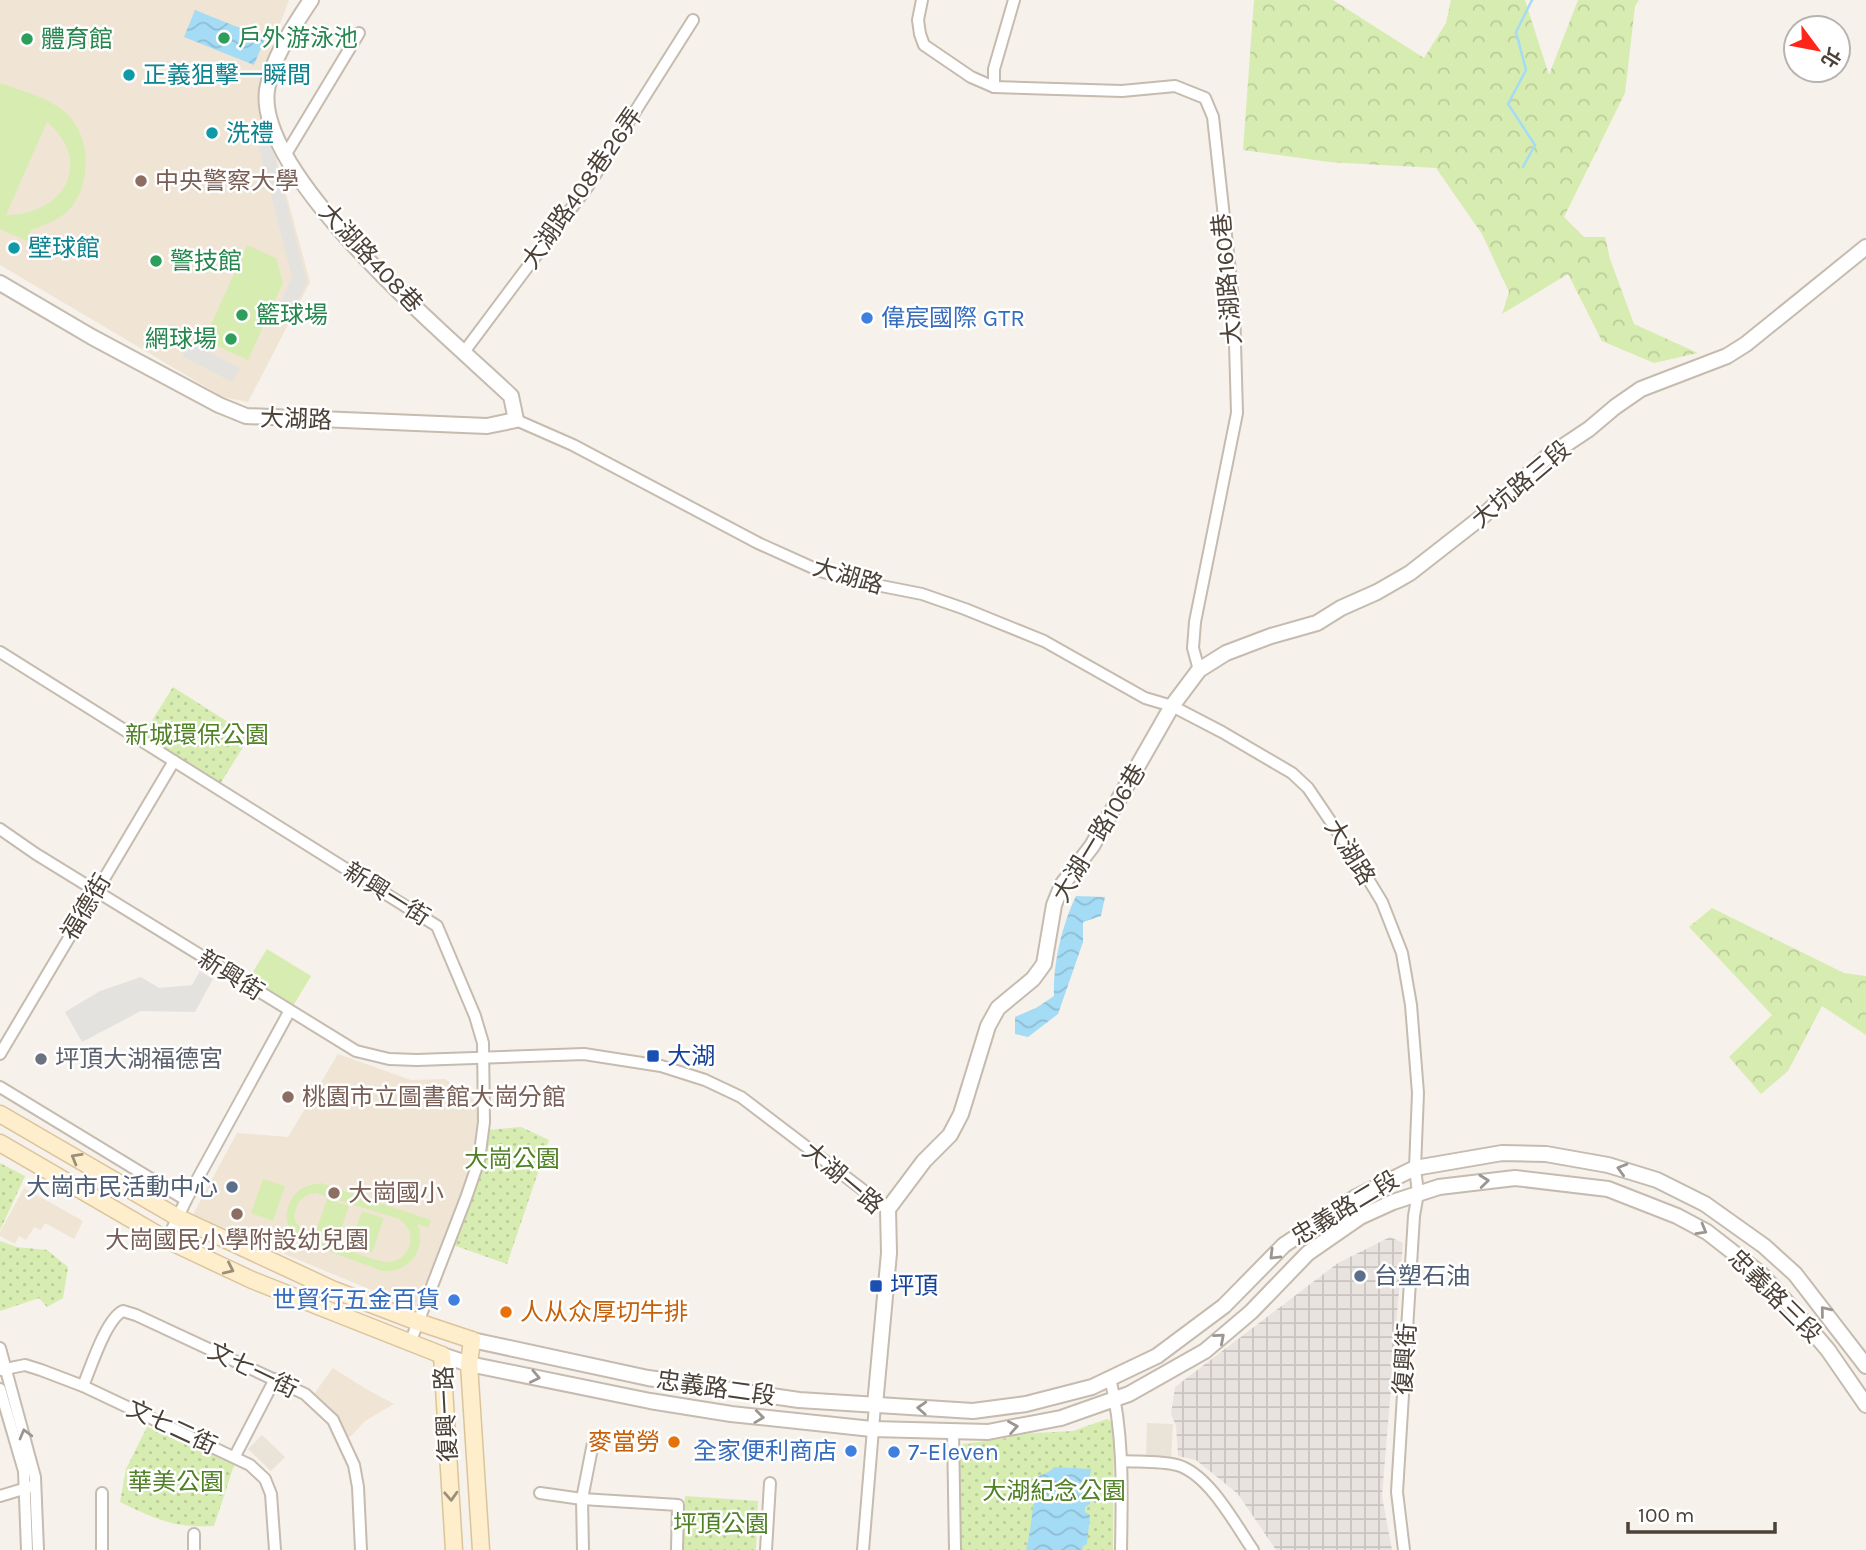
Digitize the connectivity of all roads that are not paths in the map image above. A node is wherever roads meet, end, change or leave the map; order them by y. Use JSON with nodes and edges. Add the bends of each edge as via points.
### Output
{"nodes":[{"id":1,"x":311,"y":0,"type":"edge"},
{"id":2,"x":922,"y":0,"type":"edge"},
{"id":3,"x":1014,"y":0,"type":"edge"},
{"id":4,"x":692,"y":20,"type":"dead end"},
{"id":5,"x":359,"y":33,"type":"dead end"},
{"id":6,"x":994,"y":87,"type":"junction"},
{"id":7,"x":286,"y":154,"type":"junction"},
{"id":8,"x":1866,"y":247,"type":"edge"},
{"id":9,"x":0,"y":283,"type":"edge"},
{"id":10,"x":464,"y":352,"type":"junction"},
{"id":11,"x":516,"y":420,"type":"junction"},
{"id":12,"x":0,"y":652,"type":"edge"},
{"id":13,"x":1199,"y":670,"type":"junction"},
{"id":14,"x":1172,"y":706,"type":"junction"},
{"id":15,"x":174,"y":761,"type":"junction"},
{"id":16,"x":0,"y":829,"type":"edge"},
{"id":17,"x":95,"y":891,"type":"junction"},
{"id":18,"x":289,"y":1012,"type":"junction"},
{"id":19,"x":0,"y":1054,"type":"edge"},
{"id":20,"x":483,"y":1057,"type":"junction"},
{"id":21,"x":0,"y":1087,"type":"edge"},
{"id":22,"x":0,"y":1114,"type":"edge"},
{"id":23,"x":0,"y":1143,"type":"edge"},
{"id":24,"x":1415,"y":1168,"type":"junction"},
{"id":25,"x":1418,"y":1193,"type":"junction"},
{"id":26,"x":186,"y":1200,"type":"junction"},
{"id":27,"x":888,"y":1209,"type":"junction"},
{"id":28,"x":177,"y":1217,"type":"junction"},
{"id":29,"x":167,"y":1240,"type":"junction"},
{"id":30,"x":418,"y":1322,"type":"junction"},
{"id":31,"x":472,"y":1340,"type":"junction"},
{"id":32,"x":410,"y":1343,"type":"junction"},
{"id":33,"x":0,"y":1348,"type":"edge"},
{"id":34,"x":442,"y":1355,"type":"junction"},
{"id":35,"x":1864,"y":1363,"type":"edge"},
{"id":36,"x":468,"y":1364,"type":"junction"},
{"id":37,"x":3,"y":1369,"type":"edge"},
{"id":38,"x":1845,"y":1375,"type":"junction"},
{"id":39,"x":1110,"y":1378,"type":"junction"},
{"id":40,"x":275,"y":1380,"type":"junction"},
{"id":41,"x":83,"y":1386,"type":"junction"},
{"id":42,"x":0,"y":1389,"type":"edge"},
{"id":43,"x":1115,"y":1399,"type":"junction"},
{"id":44,"x":875,"y":1405,"type":"junction"},
{"id":45,"x":1866,"y":1405,"type":"edge"},
{"id":46,"x":872,"y":1429,"type":"junction"},
{"id":47,"x":953,"y":1431,"type":"junction"},
{"id":48,"x":593,"y":1443,"type":"dead end"},
{"id":49,"x":235,"y":1456,"type":"junction"},
{"id":50,"x":1122,"y":1461,"type":"junction"},
{"id":51,"x":770,"y":1483,"type":"dead end"},
{"id":52,"x":30,"y":1487,"type":"junction"},
{"id":53,"x":102,"y":1493,"type":"dead end"},
{"id":54,"x":540,"y":1493,"type":"dead end"},
{"id":55,"x":0,"y":1496,"type":"edge"},
{"id":56,"x":582,"y":1499,"type":"junction"},
{"id":57,"x":194,"y":1534,"type":"dead end"},
{"id":58,"x":27,"y":1550,"type":"edge"},
{"id":59,"x":38,"y":1550,"type":"edge"},
{"id":60,"x":102,"y":1550,"type":"edge"},
{"id":61,"x":194,"y":1550,"type":"edge"},
{"id":62,"x":275,"y":1550,"type":"edge"},
{"id":63,"x":361,"y":1550,"type":"edge"},
{"id":64,"x":454,"y":1550,"type":"edge"},
{"id":65,"x":481,"y":1550,"type":"edge"},
{"id":66,"x":583,"y":1550,"type":"edge"},
{"id":67,"x":677,"y":1550,"type":"edge"},
{"id":68,"x":766,"y":1550,"type":"edge"},
{"id":69,"x":863,"y":1550,"type":"edge"},
{"id":70,"x":954,"y":1550,"type":"edge"},
{"id":71,"x":1121,"y":1550,"type":"edge"},
{"id":72,"x":1253,"y":1550,"type":"edge"},
{"id":73,"x":1404,"y":1550,"type":"edge"}],
"edges":[{"from":1,"to":7,"type":"street","name":"大湖路408巷","via":[[281,51],[267,92],[276,139]]},
{"from":2,"to":6,"type":"street","via":[[918,20],[925,45]]},
{"from":3,"to":6,"type":"street"},
{"from":4,"to":10,"type":"street","name":"大湖路408巷26弄","via":[[589,186]]},
{"from":5,"to":7,"type":"street"},
{"from":6,"to":13,"type":"street","name":"大湖路160巷","via":[[1122,91],[1175,86],[1205,98],[1210,107],[1234,309],[1237,413],[1195,622],[1193,648]]},
{"from":7,"to":10,"type":"street","name":"大湖路408巷","via":[[352,245]]},
{"from":8,"to":13,"type":"street","name":"大坑路三段","via":[[1746,344],[1727,356],[1641,389],[1615,407],[1547,457],[1483,516],[1410,573],[1317,623],[1226,653]]},
{"from":9,"to":11,"type":"street","name":"大湖路","via":[[246,416],[487,426]]},
{"from":10,"to":11,"type":"street","name":"大湖路408巷","via":[[510,396]]},
{"from":11,"to":14,"type":"street","name":"大湖路","via":[[820,571],[922,594],[977,613],[1044,641],[1145,698]]},
{"from":12,"to":15,"type":"street","name":"新興一街"},
{"from":13,"to":14,"type":"street","name":"大坑路三段"},
{"from":14,"to":24,"type":"street","name":"大湖路","via":[[1265,755],[1308,788],[1381,902],[1402,953],[1410,1005],[1418,1093]]},
{"from":14,"to":27,"type":"street","name":"大湖一路106巷","via":[[1093,846],[1062,885],[1044,964],[998,1008],[988,1026],[950,1135]]},
{"from":15,"to":17,"type":"street","name":"福德街"},
{"from":15,"to":20,"type":"street","name":"新興一街","via":[[437,926],[475,1016]]},
{"from":16,"to":17,"type":"street","name":"新興街"},
{"from":17,"to":18,"type":"street","name":"新興街"},
{"from":17,"to":19,"type":"street","name":"福德街"},
{"from":18,"to":20,"type":"street","name":"新興街","via":[[356,1051],[389,1059]]},
{"from":18,"to":26,"type":"street"},
{"from":20,"to":27,"type":"street","name":"大湖一路","via":[[584,1054],[662,1066],[705,1080],[741,1097]]},
{"from":20,"to":30,"type":"street","name":"新興一街","via":[[484,1122],[478,1160]]},
{"from":21,"to":26,"type":"street"},
{"from":28,"to":22,"type":"main road","name":"忠義路二段","one_way":true},
{"from":23,"to":29,"type":"main road","name":"忠義路二段"},
{"from":24,"to":25,"type":"street","name":"復興街"},
{"from":35,"to":24,"type":"street","name":"忠義路三段","one_way":true,"via":[[1795,1274],[1764,1246],[1705,1204],[1657,1180],[1608,1165],[1535,1154],[1502,1153]]},
{"from":24,"to":39,"type":"street","name":"忠義路二段","one_way":true,"via":[[1312,1224],[1284,1245],[1224,1306],[1157,1356]]},
{"from":25,"to":38,"type":"street","name":"忠義路三段","one_way":true,"via":[[1514,1178],[1608,1189],[1677,1216],[1707,1232],[1760,1275],[1800,1316]]},
{"from":43,"to":25,"type":"street","name":"忠義路二段","one_way":true,"via":[[1205,1351],[1308,1253],[1360,1217]]},
{"from":25,"to":73,"type":"street","name":"復興街","via":[[1397,1492]]},
{"from":26,"to":28,"type":"street"},
{"from":27,"to":44,"type":"street","name":"大湖一路","via":[[889,1253]]},
{"from":28,"to":29,"type":"street"},
{"from":28,"to":30,"type":"main road","name":"忠義路二段","via":[[334,1290]]},
{"from":29,"to":32,"type":"main road","name":"忠義路二段","one_way":true,"via":[[251,1280]]},
{"from":30,"to":31,"type":"main road","name":"忠義路二段"},
{"from":30,"to":32,"type":"street","name":"新興一街"},
{"from":31,"to":34,"type":"main road","name":"復興一路"},
{"from":31,"to":36,"type":"main road","name":"復興一路"},
{"from":31,"to":44,"type":"street","name":"忠義路二段","via":[[648,1378],[799,1400]]},
{"from":32,"to":34,"type":"main road","name":"忠義路二段"},
{"from":33,"to":37,"type":"street"},
{"from":34,"to":36,"type":"street","name":"忠義路二段"},
{"from":34,"to":64,"type":"main road","name":"復興一路","one_way":true},
{"from":35,"to":38,"type":"street"},
{"from":36,"to":46,"type":"street","name":"忠義路二段","one_way":true,"via":[[650,1401]]},
{"from":36,"to":65,"type":"main road","name":"復興一路"},
{"from":37,"to":41,"type":"street","name":"文七二街","via":[[25,1365]]},
{"from":52,"to":37,"type":"street","one_way":true,"via":[[26,1436]]},
{"from":38,"to":45,"type":"street","name":"忠義路三段"},
{"from":39,"to":43,"type":"street"},
{"from":39,"to":44,"type":"street","name":"忠義路二段","one_way":true,"via":[[1026,1404],[973,1411]]},
{"from":40,"to":41,"type":"street","name":"文七一街","via":[[123,1311],[110,1326]]},
{"from":40,"to":49,"type":"street"},
{"from":40,"to":63,"type":"street","name":"文七一街","via":[[305,1394],[333,1420],[358,1487]]},
{"from":41,"to":49,"type":"street","name":"文七二街"},
{"from":42,"to":52,"type":"street"},
{"from":47,"to":43,"type":"street","name":"忠義路二段","one_way":true,"via":[[988,1432],[1061,1418]]},
{"from":43,"to":50,"type":"street"},
{"from":44,"to":46,"type":"street","name":"大湖一路"},
{"from":46,"to":47,"type":"street","name":"忠義路二段"},
{"from":46,"to":69,"type":"street","name":"大湖一路"},
{"from":47,"to":70,"type":"street"},
{"from":48,"to":56,"type":"street"},
{"from":49,"to":62,"type":"street","name":"文七二街","via":[[265,1479],[271,1494]]},
{"from":50,"to":71,"type":"street"},
{"from":50,"to":72,"type":"street","via":[[1177,1465],[1192,1472],[1214,1492]]},
{"from":51,"to":68,"type":"street"},
{"from":52,"to":55,"type":"street"},
{"from":52,"to":58,"type":"street"},
{"from":52,"to":59,"type":"street"},
{"from":53,"to":60,"type":"street"},
{"from":54,"to":56,"type":"street"},
{"from":56,"to":66,"type":"street"},
{"from":56,"to":67,"type":"street","via":[[678,1505]]},
{"from":57,"to":61,"type":"street"}]}
